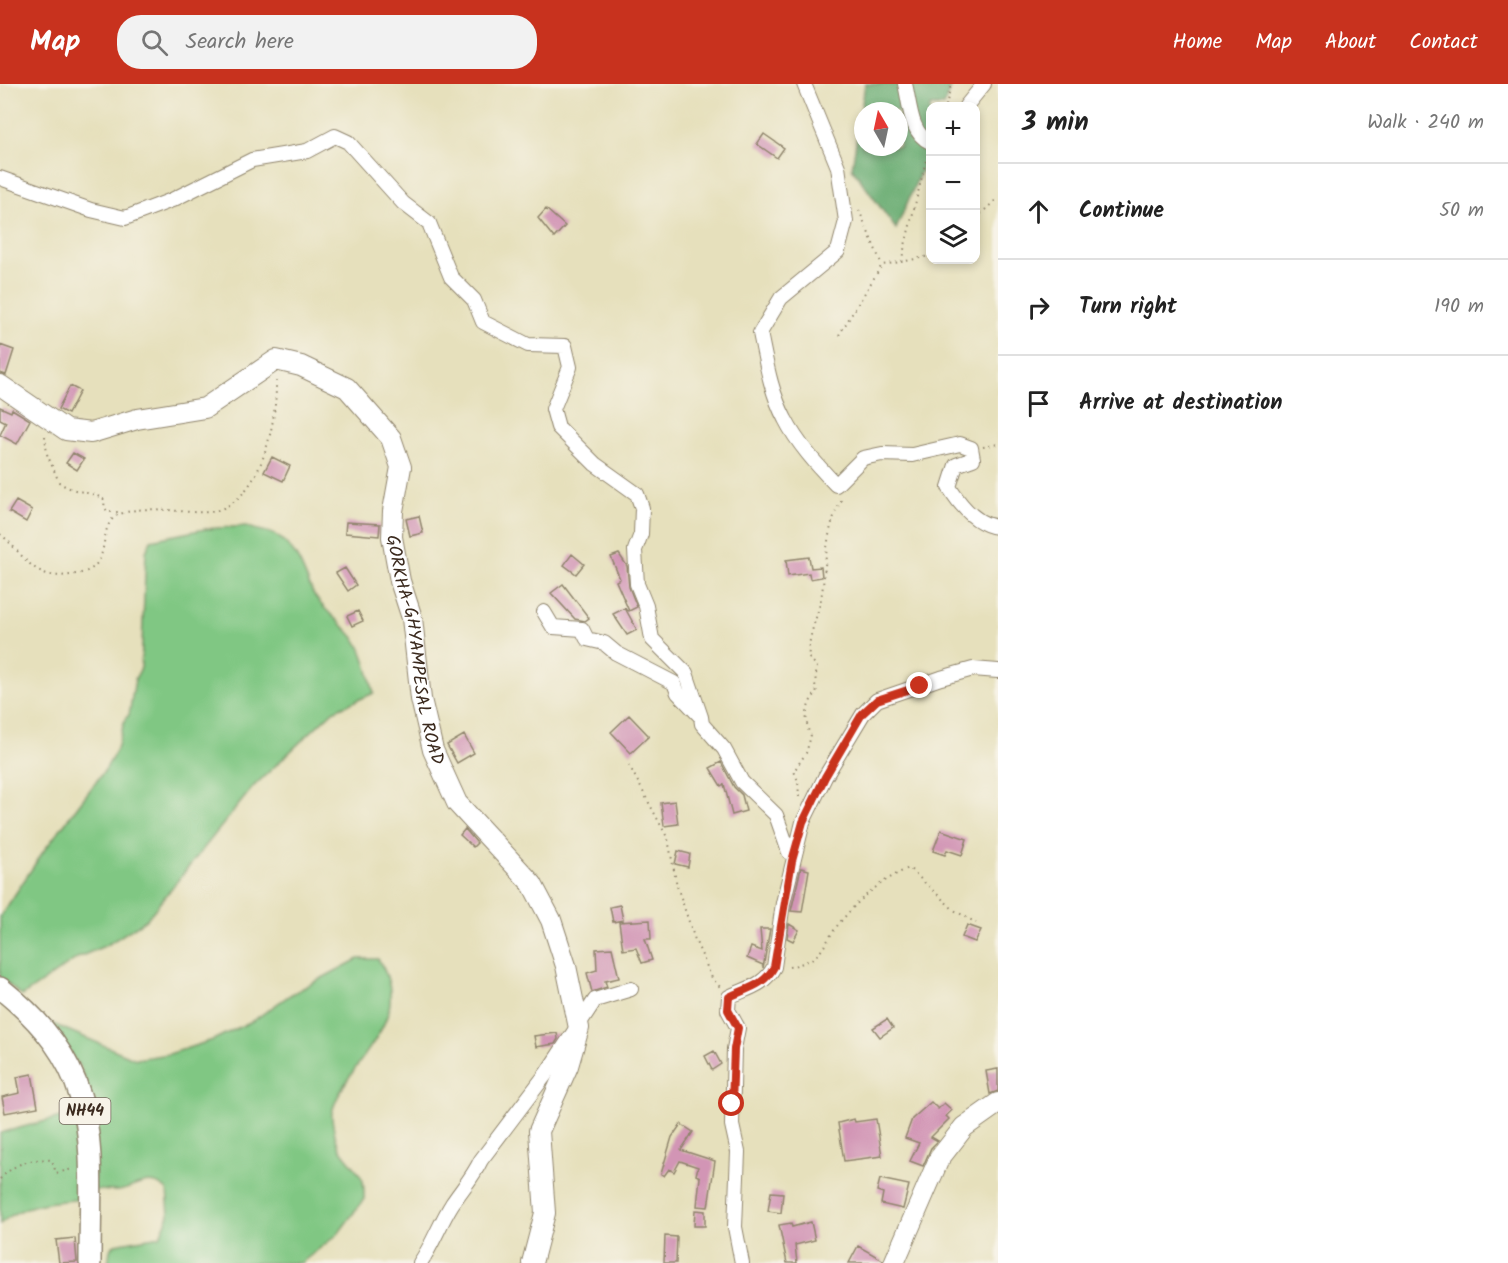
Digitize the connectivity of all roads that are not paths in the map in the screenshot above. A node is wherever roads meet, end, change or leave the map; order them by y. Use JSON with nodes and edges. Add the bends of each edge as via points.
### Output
{"nodes":[{"id":1,"x":804,"y":84,"type":"edge"},
{"id":2,"x":905,"y":84,"type":"edge"},
{"id":3,"x":984,"y":84,"type":"edge"},
{"id":4,"x":969,"y":102,"type":"edge"},
{"id":5,"x":926,"y":140,"type":"edge"},
{"id":6,"x":0,"y":178,"type":"edge"},
{"id":7,"x":0,"y":385,"type":"edge"},
{"id":8,"x":998,"y":526,"type":"edge"},
{"id":9,"x":544,"y":612,"type":"dead end"},
{"id":10,"x":998,"y":671,"type":"edge"},
{"id":11,"x":701,"y":717,"type":"junction"},
{"id":12,"x":796,"y":851,"type":"junction"},
{"id":13,"x":0,"y":988,"type":"edge"},
{"id":14,"x":631,"y":989,"type":"dead end"},
{"id":15,"x":579,"y":1028,"type":"junction"},
{"id":16,"x":998,"y":1102,"type":"edge"},
{"id":17,"x":90,"y":1263,"type":"edge"},
{"id":18,"x":420,"y":1263,"type":"edge"},
{"id":19,"x":532,"y":1263,"type":"edge"},
{"id":20,"x":742,"y":1263,"type":"edge"},
{"id":21,"x":894,"y":1263,"type":"edge"}],
"edges":[{"from":1,"to":8,"type":"street","via":[[838,167],[846,221],[838,251],[782,298],[760,333],[768,374],[784,418],[836,485],[864,458],[912,455],[960,444],[971,448],[972,459],[956,465],[949,487],[959,504],[973,516]]},
{"from":2,"to":5,"type":"street","via":[[915,127]]},
{"from":3,"to":4,"type":"street"},
{"from":6,"to":11,"type":"street","via":[[125,219],[182,196],[252,160],[307,151],[335,136],[348,142],[403,203],[429,223],[451,277],[474,300],[483,322],[528,345],[565,346],[570,368],[553,409],[558,427],[595,464],[638,494],[642,508],[641,534],[635,550],[637,584],[652,639],[686,673]]},
{"from":7,"to":15,"type":"main road","name":"GORKHA-GHYAMPESAL ROAD","via":[[66,430],[80,434],[137,419],[205,408],[276,360],[301,366],[347,388],[391,438],[401,467],[392,537],[412,618],[421,699],[433,750],[457,803],[532,884],[551,920]]},
{"from":9,"to":11,"type":"street","via":[[553,627],[582,629],[587,639],[604,643],[674,683],[690,708]]},
{"from":10,"to":12,"type":"street","via":[[973,669],[877,700],[862,714],[825,777],[803,822]]},
{"from":11,"to":12,"type":"street","via":[[742,782],[776,815],[789,852]]},
{"from":12,"to":20,"type":"street","via":[[783,903],[774,967],[754,988],[729,997],[728,1010],[738,1028],[732,1125],[738,1152],[735,1227]]},
{"from":13,"to":17,"type":"main road","number":"NH44","via":[[47,1033],[70,1066],[81,1095],[90,1136]]},
{"from":14,"to":15,"type":"street","via":[[595,1000]]},
{"from":15,"to":18,"type":"street","via":[[481,1160]]},
{"from":15,"to":19,"type":"main road","name":"GORKHA-GHYAMPESAL ROAD","via":[[568,1066],[539,1131],[545,1213]]},
{"from":16,"to":21,"type":"main road","via":[[964,1127],[939,1159]]}]}
